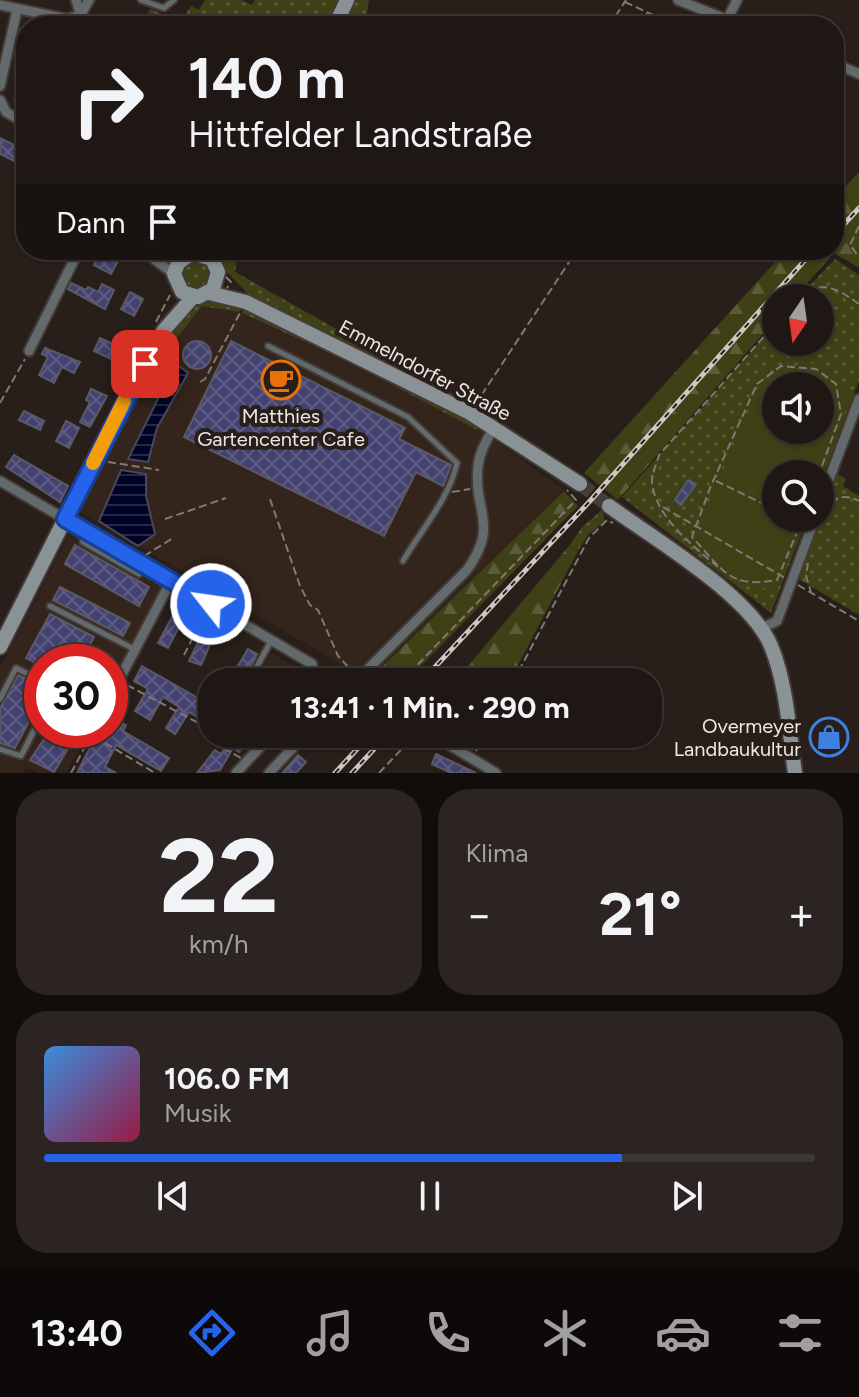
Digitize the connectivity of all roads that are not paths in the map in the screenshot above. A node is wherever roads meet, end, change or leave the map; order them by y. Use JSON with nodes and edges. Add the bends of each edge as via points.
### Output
{"nodes":[{"id":1,"x":141,"y":0,"type":"edge"},
{"id":2,"x":174,"y":0,"type":"edge"},
{"id":3,"x":678,"y":0,"type":"edge"},
{"id":4,"x":0,"y":5,"type":"edge"},
{"id":5,"x":17,"y":10,"type":"junction"},
{"id":6,"x":50,"y":16,"type":"edge"},
{"id":7,"x":717,"y":16,"type":"edge"},
{"id":8,"x":0,"y":86,"type":"edge"},
{"id":9,"x":0,"y":100,"type":"edge"},
{"id":10,"x":16,"y":118,"type":"edge"},
{"id":11,"x":74,"y":260,"type":"edge"},
{"id":12,"x":153,"y":260,"type":"edge"},
{"id":13,"x":187,"y":260,"type":"edge"},
{"id":14,"x":213,"y":260,"type":"edge"},
{"id":15,"x":218,"y":279,"type":"junction"},
{"id":16,"x":176,"y":281,"type":"junction"},
{"id":17,"x":209,"y":293,"type":"junction"},
{"id":18,"x":193,"y":297,"type":"junction"},
{"id":19,"x":246,"y":302,"type":"junction"},
{"id":20,"x":164,"y":330,"type":"junction"},
{"id":21,"x":268,"y":346,"type":"dead end"},
{"id":22,"x":29,"y":351,"type":"road end"},
{"id":23,"x":859,"y":399,"type":"edge"},
{"id":24,"x":494,"y":427,"type":"junction"},
{"id":25,"x":834,"y":473,"type":"edge"},
{"id":26,"x":0,"y":481,"type":"edge"},
{"id":27,"x":580,"y":484,"type":"tunnel mouth"},
{"id":28,"x":609,"y":506,"type":"tunnel mouth"},
{"id":29,"x":65,"y":519,"type":"junction"},
{"id":30,"x":810,"y":532,"type":"edge"},
{"id":31,"x":403,"y":561,"type":"dead end"},
{"id":32,"x":171,"y":581,"type":"junction"},
{"id":33,"x":50,"y":606,"type":"dead end"},
{"id":34,"x":762,"y":628,"type":"junction"},
{"id":35,"x":272,"y":640,"type":"junction"},
{"id":36,"x":0,"y":647,"type":"edge"},
{"id":37,"x":135,"y":649,"type":"junction"},
{"id":38,"x":128,"y":663,"type":"edge"},
{"id":39,"x":256,"y":668,"type":"edge"},
{"id":40,"x":313,"y":668,"type":"edge"},
{"id":41,"x":365,"y":668,"type":"edge"},
{"id":42,"x":24,"y":672,"type":"edge"},
{"id":43,"x":0,"y":699,"type":"edge"},
{"id":44,"x":25,"y":748,"type":"edge"},
{"id":45,"x":260,"y":748,"type":"edge"},
{"id":46,"x":293,"y":748,"type":"edge"},
{"id":47,"x":454,"y":748,"type":"edge"},
{"id":48,"x":0,"y":749,"type":"edge"},
{"id":49,"x":236,"y":773,"type":"edge"},
{"id":50,"x":269,"y":773,"type":"edge"},
{"id":51,"x":496,"y":773,"type":"edge"},
{"id":52,"x":795,"y":773,"type":"edge"}],
"edges":[{"from":1,"to":2,"type":"lane","via":[[164,8]]},
{"from":3,"to":7,"type":"street"},
{"from":4,"to":5,"type":"street"},
{"from":5,"to":6,"type":"street"},
{"from":5,"to":8,"type":"street"},
{"from":9,"to":10,"type":"street"},
{"from":11,"to":22,"type":"street"},
{"from":12,"to":16,"type":"street"},
{"from":13,"to":16,"type":"street"},
{"from":14,"to":15,"type":"street"},
{"from":15,"to":17,"type":"street"},
{"from":15,"to":19,"type":"street","name":"Emmelndorfer Straße"},
{"from":16,"to":18,"type":"street"},
{"from":16,"to":20,"type":"street"},
{"from":17,"to":18,"type":"street"},
{"from":17,"to":19,"type":"street","name":"Emmelndorfer Straße"},
{"from":18,"to":20,"type":"street"},
{"from":19,"to":24,"type":"street","name":"Emmelndorfer Straße"},
{"from":20,"to":29,"type":"street"},
{"from":21,"to":31,"type":"lane","via":[[408,417],[457,463],[454,479]]},
{"from":23,"to":25,"type":"street"},
{"from":24,"to":27,"type":"street","name":"Emmelndorfer Straße"},
{"from":24,"to":41,"type":"street","via":[[480,454],[480,552]]},
{"from":26,"to":29,"type":"street"},
{"from":28,"to":34,"type":"street","via":[[724,590]]},
{"from":29,"to":32,"type":"street"},
{"from":29,"to":36,"type":"street"},
{"from":30,"to":34,"type":"street","via":[[777,621]]},
{"from":32,"to":35,"type":"street"},
{"from":32,"to":37,"type":"street"},
{"from":33,"to":37,"type":"lane"},
{"from":34,"to":52,"type":"street","via":[[782,683]]},
{"from":35,"to":39,"type":"lane"},
{"from":35,"to":40,"type":"street"},
{"from":37,"to":38,"type":"street"},
{"from":42,"to":43,"type":"lane","via":[[16,668]]},
{"from":44,"to":48,"type":"lane","via":[[21,756]]},
{"from":45,"to":49,"type":"street"},
{"from":46,"to":50,"type":"street"},
{"from":47,"to":51,"type":"street"}]}
